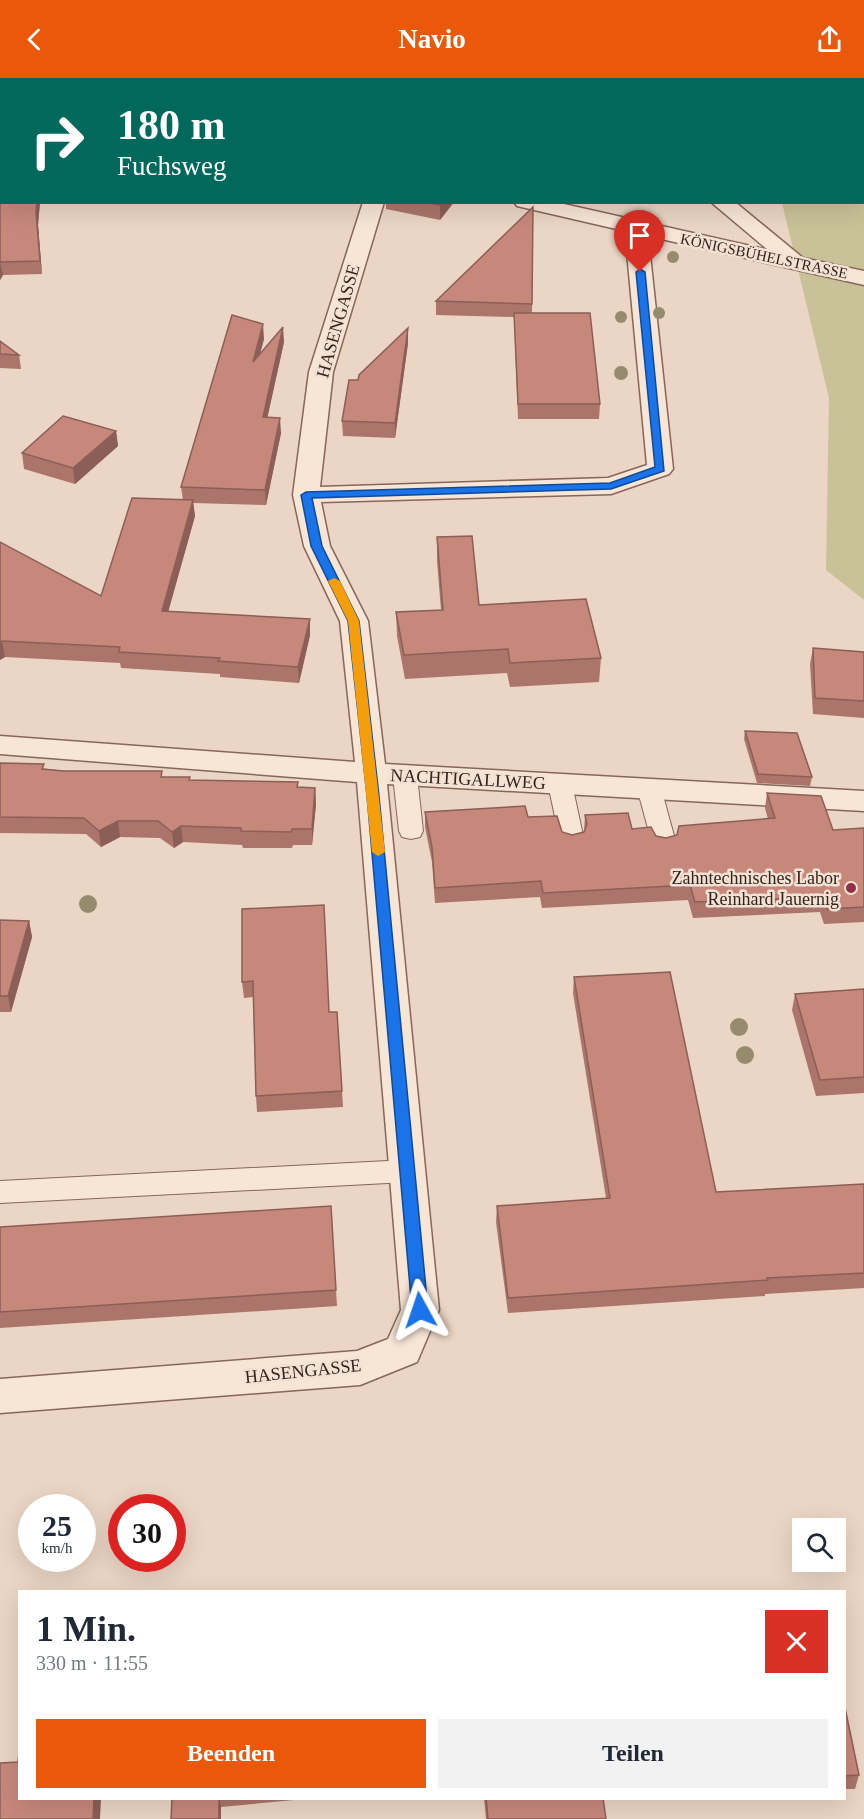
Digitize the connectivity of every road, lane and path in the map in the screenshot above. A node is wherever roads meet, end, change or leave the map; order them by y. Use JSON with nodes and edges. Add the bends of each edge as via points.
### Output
{"nodes":[{"id":1,"x":373,"y":204,"type":"edge"},
{"id":2,"x":533,"y":204,"type":"edge"},
{"id":3,"x":724,"y":204,"type":"edge"},
{"id":4,"x":636,"y":228,"type":"junction"},
{"id":5,"x":798,"y":263,"type":"junction"},
{"id":6,"x":864,"y":278,"type":"edge"},
{"id":7,"x":306,"y":495,"type":"junction"},
{"id":8,"x":0,"y":745,"type":"edge"},
{"id":9,"x":371,"y":773,"type":"junction"},
{"id":10,"x":405,"y":776,"type":"junction"},
{"id":11,"x":560,"y":784,"type":"junction"},
{"id":12,"x":649,"y":788,"type":"junction"},
{"id":13,"x":864,"y":801,"type":"edge"},
{"id":14,"x":411,"y":831,"type":"dead end"},
{"id":15,"x":572,"y":840,"type":"edge"},
{"id":16,"x":664,"y":843,"type":"edge"},
{"id":17,"x":408,"y":1172,"type":"junction"},
{"id":18,"x":0,"y":1192,"type":"edge"},
{"id":19,"x":0,"y":1396,"type":"edge"}],
"edges":[{"from":1,"to":7,"type":"street","name":"HASENGASSE","via":[[321,372]]},
{"from":2,"to":4,"type":"street","name":"KÖNIGSBÜHELSTRASSE"},
{"from":3,"to":5,"type":"street"},
{"from":4,"to":5,"type":"street","name":"KÖNIGSBÜHELSTRASSE"},
{"from":4,"to":7,"type":"street","via":[[660,469],[611,486]]},
{"from":5,"to":6,"type":"street","name":"KÖNIGSBÜHELSTRASSE"},
{"from":7,"to":9,"type":"street","name":"HASENGASSE","via":[[316,546],[354,621]]},
{"from":8,"to":9,"type":"street","name":"NACHTIGALLWEG"},
{"from":9,"to":10,"type":"street","name":"NACHTIGALLWEG"},
{"from":9,"to":17,"type":"street","name":"HASENGASSE"},
{"from":10,"to":11,"type":"street","name":"NACHTIGALLWEG"},
{"from":10,"to":14,"type":"lane"},
{"from":11,"to":12,"type":"street","name":"NACHTIGALLWEG"},
{"from":11,"to":15,"type":"lane"},
{"from":12,"to":13,"type":"street","name":"NACHTIGALLWEG"},
{"from":12,"to":16,"type":"lane"},
{"from":17,"to":18,"type":"lane"},
{"from":17,"to":19,"type":"street","name":"HASENGASSE","via":[[420,1310],[403,1350],[360,1368]]}]}
